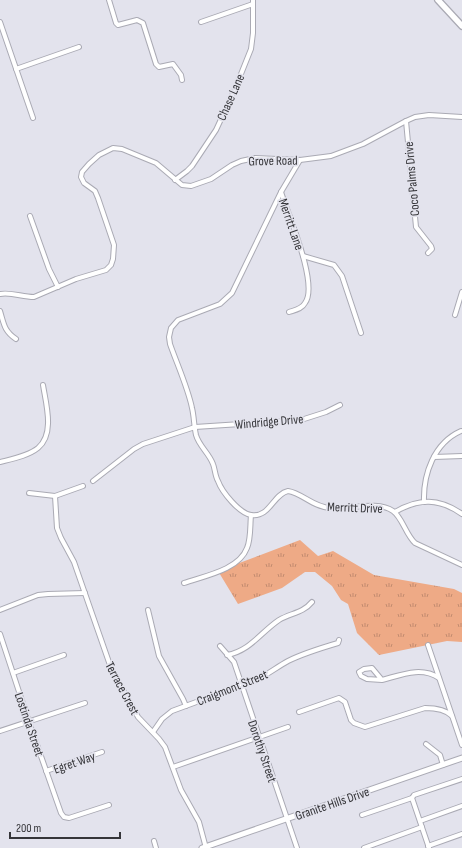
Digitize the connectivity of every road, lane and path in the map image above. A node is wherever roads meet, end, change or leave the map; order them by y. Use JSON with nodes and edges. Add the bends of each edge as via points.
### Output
{"nodes":[{"id":1,"x":109,"y":0,"type":"edge"},
{"id":2,"x":438,"y":0,"type":"edge"},
{"id":3,"x":253,"y":2,"type":"edge"},
{"id":4,"x":0,"y":22,"type":"edge"},
{"id":5,"x":201,"y":22,"type":"dead end"},
{"id":6,"x":462,"y":26,"type":"edge"},
{"id":7,"x":79,"y":47,"type":"dead end"},
{"id":8,"x":16,"y":69,"type":"junction"},
{"id":9,"x":182,"y":80,"type":"dead end"},
{"id":10,"x":462,"y":117,"type":"edge"},
{"id":11,"x":33,"y":118,"type":"dead end"},
{"id":12,"x":406,"y":120,"type":"junction"},
{"id":13,"x":300,"y":160,"type":"junction"},
{"id":14,"x":175,"y":180,"type":"junction"},
{"id":15,"x":281,"y":192,"type":"junction"},
{"id":16,"x":30,"y":216,"type":"dead end"},
{"id":17,"x":428,"y":253,"type":"dead end"},
{"id":18,"x":303,"y":256,"type":"junction"},
{"id":19,"x":58,"y":287,"type":"junction"},
{"id":20,"x":462,"y":292,"type":"edge"},
{"id":21,"x":0,"y":294,"type":"edge"},
{"id":22,"x":0,"y":311,"type":"edge"},
{"id":23,"x":289,"y":312,"type":"dead end"},
{"id":24,"x":455,"y":315,"type":"dead end"},
{"id":25,"x":361,"y":333,"type":"dead end"},
{"id":26,"x":16,"y":339,"type":"dead end"},
{"id":27,"x":44,"y":386,"type":"dead end"},
{"id":28,"x":340,"y":406,"type":"dead end"},
{"id":29,"x":195,"y":427,"type":"junction"},
{"id":30,"x":461,"y":431,"type":"dead end"},
{"id":31,"x":462,"y":456,"type":"edge"},
{"id":32,"x":434,"y":457,"type":"junction"},
{"id":33,"x":0,"y":462,"type":"edge"},
{"id":34,"x":93,"y":481,"type":"dead end"},
{"id":35,"x":83,"y":486,"type":"dead end"},
{"id":36,"x":29,"y":492,"type":"dead end"},
{"id":37,"x":55,"y":496,"type":"junction"},
{"id":38,"x":424,"y":502,"type":"junction"},
{"id":39,"x":395,"y":512,"type":"junction"},
{"id":40,"x":462,"y":514,"type":"edge"},
{"id":41,"x":251,"y":515,"type":"junction"},
{"id":42,"x":462,"y":565,"type":"edge"},
{"id":43,"x":184,"y":583,"type":"dead end"},
{"id":44,"x":85,"y":593,"type":"junction"},
{"id":45,"x":312,"y":602,"type":"dead end"},
{"id":46,"x":0,"y":610,"type":"edge"},
{"id":47,"x":148,"y":610,"type":"dead end"},
{"id":48,"x":0,"y":634,"type":"edge"},
{"id":49,"x":339,"y":640,"type":"dead end"},
{"id":50,"x":428,"y":645,"type":"dead end"},
{"id":51,"x":220,"y":646,"type":"dead end"},
{"id":52,"x":64,"y":655,"type":"dead end"},
{"id":53,"x":227,"y":655,"type":"junction"},
{"id":54,"x":13,"y":673,"type":"junction"},
{"id":55,"x":439,"y":678,"type":"junction"},
{"id":56,"x":382,"y":680,"type":"junction"},
{"id":57,"x":241,"y":686,"type":"junction"},
{"id":58,"x":85,"y":703,"type":"dead end"},
{"id":59,"x":186,"y":706,"type":"junction"},
{"id":60,"x":299,"y":712,"type":"dead end"},
{"id":61,"x":452,"y":716,"type":"junction"},
{"id":62,"x":29,"y":722,"type":"junction"},
{"id":63,"x":288,"y":727,"type":"dead end"},
{"id":64,"x":0,"y":731,"type":"edge"},
{"id":65,"x":152,"y":732,"type":"junction"},
{"id":66,"x":258,"y":736,"type":"junction"},
{"id":67,"x":426,"y":744,"type":"dead end"},
{"id":68,"x":462,"y":745,"type":"edge"},
{"id":69,"x":102,"y":752,"type":"dead end"},
{"id":70,"x":462,"y":758,"type":"edge"},
{"id":71,"x":443,"y":765,"type":"junction"},
{"id":72,"x":173,"y":767,"type":"junction"},
{"id":73,"x":46,"y":771,"type":"junction"},
{"id":74,"x":462,"y":779,"type":"edge"},
{"id":75,"x":412,"y":798,"type":"junction"},
{"id":76,"x":109,"y":805,"type":"dead end"},
{"id":77,"x":462,"y":806,"type":"edge"},
{"id":78,"x":362,"y":815,"type":"dead end"},
{"id":79,"x":287,"y":819,"type":"junction"},
{"id":80,"x":420,"y":821,"type":"junction"},
{"id":81,"x":422,"y":827,"type":"junction"},
{"id":82,"x":462,"y":834,"type":"edge"},
{"id":83,"x":154,"y":841,"type":"dead end"},
{"id":84,"x":428,"y":847,"type":"edge"},
{"id":85,"x":156,"y":848,"type":"edge"},
{"id":86,"x":205,"y":848,"type":"edge"},
{"id":87,"x":297,"y":848,"type":"edge"},
{"id":88,"x":364,"y":848,"type":"edge"}],
"edges":[{"from":1,"to":9,"type":"street","via":[[116,23],[118,25],[137,20],[143,23],[156,64],[159,67],[173,64]]},
{"from":2,"to":6,"type":"main road"},
{"from":3,"to":5,"type":"street"},
{"from":3,"to":14,"type":"street","name":"Chase Lane","via":[[251,49],[235,89],[216,130],[192,166]]},
{"from":4,"to":8,"type":"street"},
{"from":7,"to":8,"type":"street"},
{"from":8,"to":11,"type":"street"},
{"from":10,"to":12,"type":"street","name":"Grove Road","via":[[429,115]]},
{"from":12,"to":13,"type":"street","name":"Grove Road","via":[[352,149],[331,156]]},
{"from":12,"to":17,"type":"street","name":"Coco Palms Drive","via":[[416,227],[431,246],[432,250]]},
{"from":13,"to":14,"type":"street","name":"Grove Road","via":[[255,158],[241,161],[211,179],[191,186],[182,186]]},
{"from":13,"to":15,"type":"street"},
{"from":14,"to":19,"type":"street","name":"Grove Road","via":[[156,163],[122,148],[113,148],[88,164],[81,177],[98,198],[114,245],[113,259],[106,270]]},
{"from":15,"to":18,"type":"street","name":"Merritt Lane"},
{"from":15,"to":29,"type":"street","via":[[232,293],[220,304],[178,320],[171,328],[170,344],[192,406]]},
{"from":16,"to":19,"type":"street"},
{"from":18,"to":23,"type":"street","name":"Merritt Lane","via":[[309,279],[308,298],[302,307]]},
{"from":18,"to":25,"type":"street","name":"Merritt Lane","via":[[334,265],[339,270]]},
{"from":19,"to":21,"type":"street","name":"Grove Road","via":[[34,298],[9,293]]},
{"from":20,"to":24,"type":"street"},
{"from":22,"to":26,"type":"street","via":[[8,334]]},
{"from":27,"to":33,"type":"street","via":[[48,430],[44,441],[28,454]]},
{"from":28,"to":29,"type":"street","name":"Windridge Drive","via":[[301,420]]},
{"from":29,"to":34,"type":"street","name":"Windridge Drive","via":[[138,446]]},
{"from":29,"to":41,"type":"street","via":[[198,440],[213,463],[218,482],[234,504]]},
{"from":30,"to":32,"type":"street","via":[[450,436]]},
{"from":31,"to":32,"type":"street"},
{"from":32,"to":38,"type":"street","via":[[426,474]]},
{"from":35,"to":37,"type":"street"},
{"from":36,"to":37,"type":"street"},
{"from":37,"to":44,"type":"street","name":"Terrace Crest","via":[[60,538],[74,562]]},
{"from":38,"to":39,"type":"street"},
{"from":38,"to":40,"type":"street","via":[[442,503]]},
{"from":39,"to":41,"type":"street","name":"Merritt Drive","via":[[379,506],[324,507],[288,491],[282,493],[267,510]]},
{"from":39,"to":42,"type":"street","name":"Merritt Drive","via":[[410,539],[415,543]]},
{"from":41,"to":43,"type":"street","via":[[247,549],[239,560],[229,567]]},
{"from":44,"to":46,"type":"street","via":[[38,595]]},
{"from":44,"to":65,"type":"street","name":"Terrace Crest","via":[[111,668],[138,716]]},
{"from":45,"to":53,"type":"street","via":[[307,609],[274,624],[244,649]]},
{"from":47,"to":59,"type":"street","via":[[159,656]]},
{"from":48,"to":54,"type":"street","name":"Lostinda Street"},
{"from":49,"to":57,"type":"street","name":"Craigmont Street","via":[[338,643],[293,659],[266,676]]},
{"from":50,"to":55,"type":"street"},
{"from":51,"to":53,"type":"street","name":"Dorothy Street"},
{"from":52,"to":54,"type":"street"},
{"from":53,"to":57,"type":"street","name":"Dorothy Street","via":[[234,662]]},
{"from":54,"to":62,"type":"street","name":"Lostinda Street"},
{"from":55,"to":56,"type":"street","via":[[418,671]]},
{"from":55,"to":61,"type":"street"},
{"from":56,"to":56,"type":"street","via":[[372,668],[364,668],[359,672],[367,679]]},
{"from":57,"to":59,"type":"street","name":"Craigmont Street"},
{"from":57,"to":66,"type":"street","name":"Dorothy Street"},
{"from":58,"to":62,"type":"street"},
{"from":59,"to":65,"type":"street","name":"Craigmont Street","via":[[166,715]]},
{"from":60,"to":61,"type":"street","via":[[339,698],[345,702],[352,720],[361,726],[369,726],[425,708],[442,710]]},
{"from":61,"to":68,"type":"street"},
{"from":62,"to":64,"type":"street"},
{"from":62,"to":73,"type":"street","name":"Lostinda Street"},
{"from":63,"to":66,"type":"street"},
{"from":65,"to":72,"type":"street","name":"Terrace Crest","via":[[165,747]]},
{"from":66,"to":72,"type":"street"},
{"from":66,"to":79,"type":"street","name":"Dorothy Street"},
{"from":67,"to":71,"type":"street","via":[[440,755]]},
{"from":69,"to":73,"type":"street","name":"Egret Way"},
{"from":70,"to":71,"type":"street","name":"Granite Hills Drive"},
{"from":71,"to":79,"type":"street","name":"Granite Hills Drive"},
{"from":72,"to":86,"type":"street","name":"Terrace Crest","via":[[180,790],[199,822]]},
{"from":73,"to":76,"type":"street","name":"Lostinda Street","via":[[64,817],[69,818]]},
{"from":74,"to":75,"type":"street","via":[[414,795]]},
{"from":75,"to":78,"type":"street"},
{"from":75,"to":80,"type":"street"},
{"from":77,"to":80,"type":"street"},
{"from":79,"to":86,"type":"street","name":"Granite Hills Drive"},
{"from":79,"to":87,"type":"street","name":"Dorothy Street"},
{"from":80,"to":81,"type":"street"},
{"from":81,"to":84,"type":"street"},
{"from":81,"to":88,"type":"street"},
{"from":82,"to":84,"type":"street"},
{"from":83,"to":85,"type":"street"}]}
